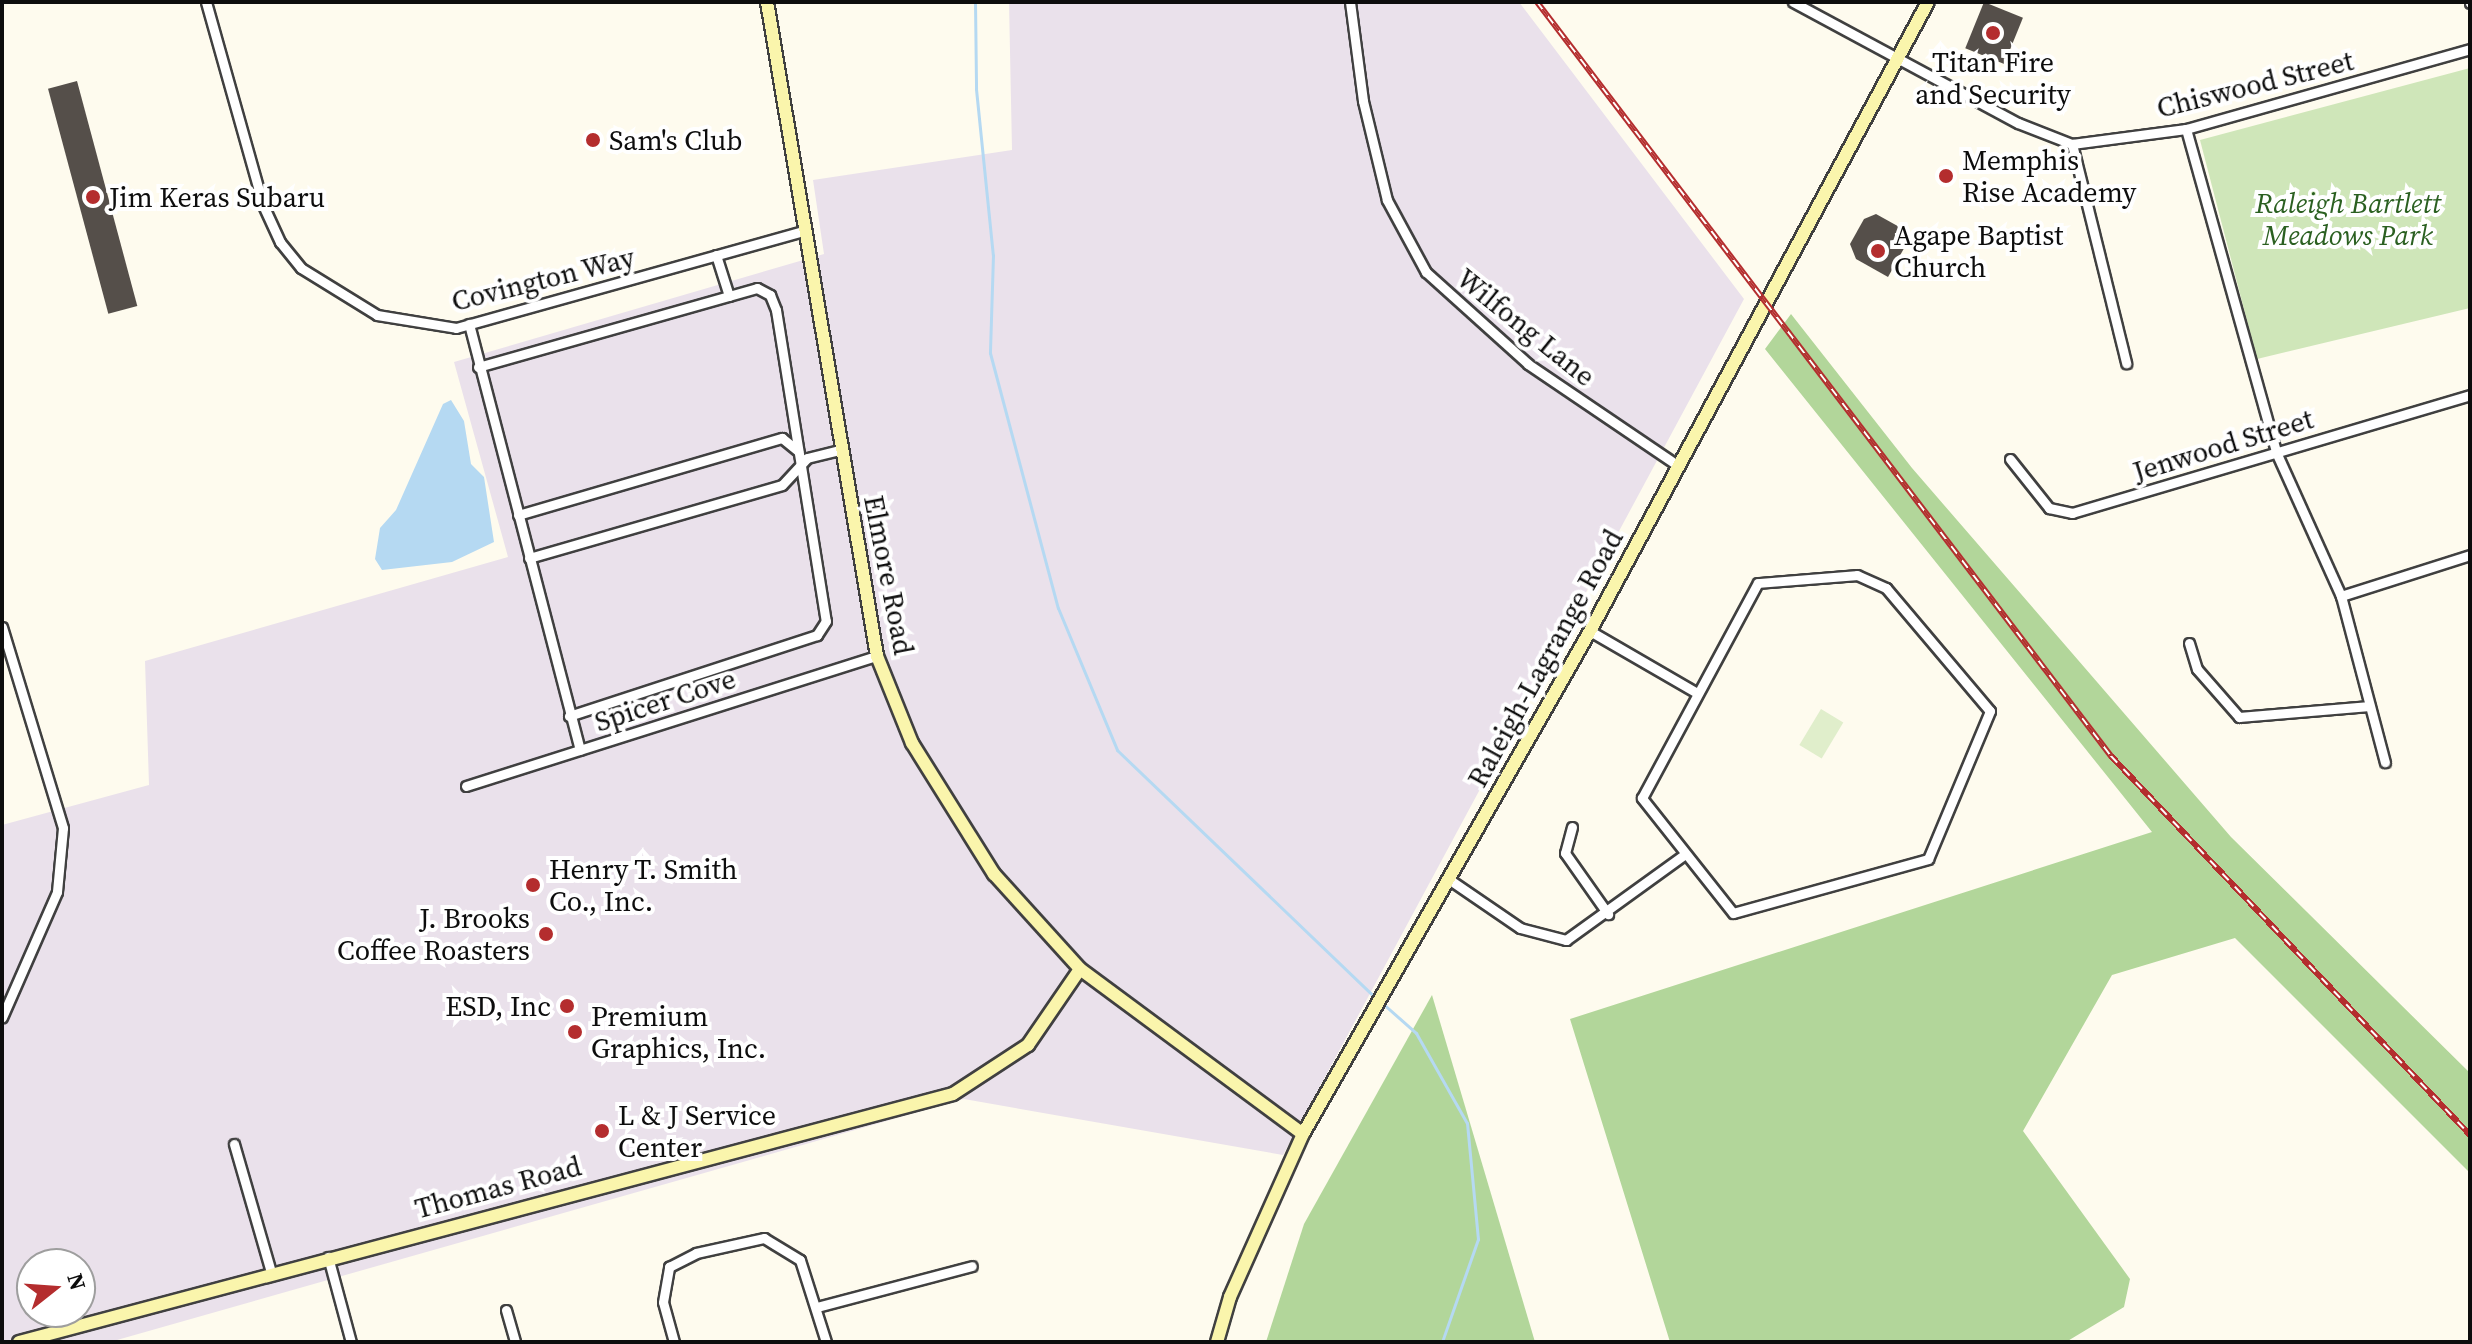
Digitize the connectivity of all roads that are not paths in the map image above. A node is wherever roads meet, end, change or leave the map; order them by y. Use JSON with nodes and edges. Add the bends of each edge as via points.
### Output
{"nodes":[{"id":1,"x":206,"y":2,"type":"edge"},
{"id":2,"x":767,"y":2,"type":"edge"},
{"id":3,"x":1350,"y":2,"type":"edge"},
{"id":4,"x":1793,"y":2,"type":"edge"},
{"id":5,"x":1928,"y":2,"type":"edge"},
{"id":6,"x":2470,"y":49,"type":"edge"},
{"id":7,"x":1900,"y":60,"type":"junction"},
{"id":8,"x":2186,"y":129,"type":"junction"},
{"id":9,"x":2072,"y":144,"type":"junction"},
{"id":10,"x":803,"y":231,"type":"junction"},
{"id":11,"x":716,"y":255,"type":"junction"},
{"id":12,"x":729,"y":296,"type":"junction"},
{"id":13,"x":469,"y":324,"type":"junction"},
{"id":14,"x":2126,"y":363,"type":"dead end"},
{"id":15,"x":478,"y":367,"type":"junction"},
{"id":16,"x":2470,"y":395,"type":"edge"},
{"id":17,"x":797,"y":450,"type":"junction"},
{"id":18,"x":840,"y":450,"type":"junction"},
{"id":19,"x":2276,"y":452,"type":"junction"},
{"id":20,"x":807,"y":458,"type":"junction"},
{"id":21,"x":2010,"y":459,"type":"dead end"},
{"id":22,"x":1677,"y":465,"type":"junction"},
{"id":23,"x":799,"y":466,"type":"junction"},
{"id":24,"x":518,"y":515,"type":"junction"},
{"id":25,"x":2470,"y":555,"type":"edge"},
{"id":26,"x":529,"y":558,"type":"junction"},
{"id":27,"x":2341,"y":596,"type":"junction"},
{"id":28,"x":2,"y":627,"type":"edge"},
{"id":29,"x":1590,"y":631,"type":"junction"},
{"id":30,"x":2189,"y":643,"type":"dead end"},
{"id":31,"x":877,"y":656,"type":"junction"},
{"id":32,"x":1697,"y":693,"type":"junction"},
{"id":33,"x":2370,"y":706,"type":"junction"},
{"id":34,"x":569,"y":716,"type":"junction"},
{"id":35,"x":580,"y":750,"type":"junction"},
{"id":36,"x":2385,"y":762,"type":"dead end"},
{"id":37,"x":466,"y":786,"type":"dead end"},
{"id":38,"x":1572,"y":827,"type":"dead end"},
{"id":39,"x":1684,"y":855,"type":"junction"},
{"id":40,"x":1450,"y":880,"type":"junction"},
{"id":41,"x":1608,"y":914,"type":"junction"},
{"id":42,"x":1080,"y":969,"type":"junction"},
{"id":43,"x":2,"y":1017,"type":"edge"},
{"id":44,"x":1303,"y":1134,"type":"junction"},
{"id":45,"x":234,"y":1144,"type":"dead end"},
{"id":46,"x":328,"y":1257,"type":"junction"},
{"id":47,"x":972,"y":1266,"type":"dead end"},
{"id":48,"x":271,"y":1272,"type":"junction"},
{"id":49,"x":817,"y":1307,"type":"junction"},
{"id":50,"x":506,"y":1310,"type":"dead end"},
{"id":51,"x":19,"y":1342,"type":"edge"},
{"id":52,"x":351,"y":1342,"type":"edge"},
{"id":53,"x":515,"y":1342,"type":"edge"},
{"id":54,"x":674,"y":1342,"type":"edge"},
{"id":55,"x":826,"y":1342,"type":"edge"},
{"id":56,"x":1217,"y":1342,"type":"edge"}],
"edges":[{"from":1,"to":13,"type":"street","name":"Covington Way","via":[[263,205],[293,261],[377,315],[418,325]]},
{"from":2,"to":10,"type":"street","name":"Elmore Road"},
{"from":3,"to":22,"type":"street","name":"Wilfong Lane","via":[[1363,101],[1387,200],[1426,272],[1528,364]]},
{"from":4,"to":7,"type":"street"},
{"from":5,"to":7,"type":"street","name":"Raleigh-Lagrange Road"},
{"from":6,"to":8,"type":"street","name":"Chiswood Street"},
{"from":7,"to":9,"type":"street"},
{"from":7,"to":22,"type":"street","name":"Raleigh-Lagrange Road"},
{"from":8,"to":9,"type":"street","name":"Chiswood Street"},
{"from":8,"to":19,"type":"street"},
{"from":9,"to":14,"type":"street"},
{"from":10,"to":11,"type":"street","name":"Covington Way"},
{"from":10,"to":18,"type":"street","name":"Elmore Road"},
{"from":11,"to":12,"type":"street"},
{"from":11,"to":13,"type":"street","name":"Covington Way"},
{"from":12,"to":15,"type":"street"},
{"from":12,"to":17,"type":"street","via":[[757,288],[770,295]]},
{"from":13,"to":15,"type":"street"},
{"from":15,"to":24,"type":"street"},
{"from":16,"to":19,"type":"street","name":"Jenwood Street"},
{"from":17,"to":20,"type":"street"},
{"from":17,"to":23,"type":"street"},
{"from":17,"to":24,"type":"street","via":[[782,438]]},
{"from":18,"to":20,"type":"street"},
{"from":18,"to":31,"type":"street","name":"Elmore Road"},
{"from":19,"to":21,"type":"street","name":"Jenwood Street","via":[[2072,513],[2049,508]]},
{"from":19,"to":27,"type":"street"},
{"from":20,"to":23,"type":"street"},
{"from":22,"to":29,"type":"street","name":"Raleigh-Lagrange Road"},
{"from":23,"to":26,"type":"street","via":[[782,485]]},
{"from":23,"to":34,"type":"street","via":[[826,621],[817,635]]},
{"from":24,"to":26,"type":"street"},
{"from":25,"to":27,"type":"street"},
{"from":26,"to":34,"type":"street"},
{"from":27,"to":33,"type":"street"},
{"from":28,"to":43,"type":"street","via":[[63,828],[57,892]]},
{"from":29,"to":32,"type":"street"},
{"from":29,"to":40,"type":"street","name":"Raleigh-Lagrange Road"},
{"from":30,"to":33,"type":"street","via":[[2197,669],[2239,717]]},
{"from":31,"to":35,"type":"street","name":"Spicer Cove"},
{"from":31,"to":42,"type":"street","name":"Elmore Road","via":[[912,743],[956,821],[994,874]]},
{"from":32,"to":39,"type":"street","via":[[1642,798]]},
{"from":32,"to":39,"type":"street","via":[[1758,583],[1857,575],[1886,588],[1990,711],[1928,859],[1733,913]]},
{"from":33,"to":36,"type":"street"},
{"from":34,"to":35,"type":"street"},
{"from":35,"to":37,"type":"street","name":"Spicer Cove"},
{"from":38,"to":41,"type":"street","via":[[1564,841],[1565,853]]},
{"from":39,"to":41,"type":"street"},
{"from":40,"to":41,"type":"street","via":[[1488,910],[1550,938],[1566,940]]},
{"from":40,"to":44,"type":"street","name":"Raleigh-Lagrange Road"},
{"from":42,"to":44,"type":"street","name":"Elmore Road"},
{"from":42,"to":46,"type":"street","name":"Thomas Road","via":[[1028,1045],[953,1094]]},
{"from":44,"to":56,"type":"street","name":"Raleigh-Lagrange Road","via":[[1230,1297]]},
{"from":45,"to":48,"type":"street"},
{"from":46,"to":48,"type":"street","name":"Thomas Road"},
{"from":46,"to":52,"type":"street"},
{"from":47,"to":49,"type":"street"},
{"from":48,"to":51,"type":"street","name":"Thomas Road"},
{"from":49,"to":54,"type":"street","via":[[800,1260],[775,1241],[753,1239],[696,1253],[669,1267],[662,1284]]},
{"from":49,"to":55,"type":"street"},
{"from":50,"to":53,"type":"street"}]}
